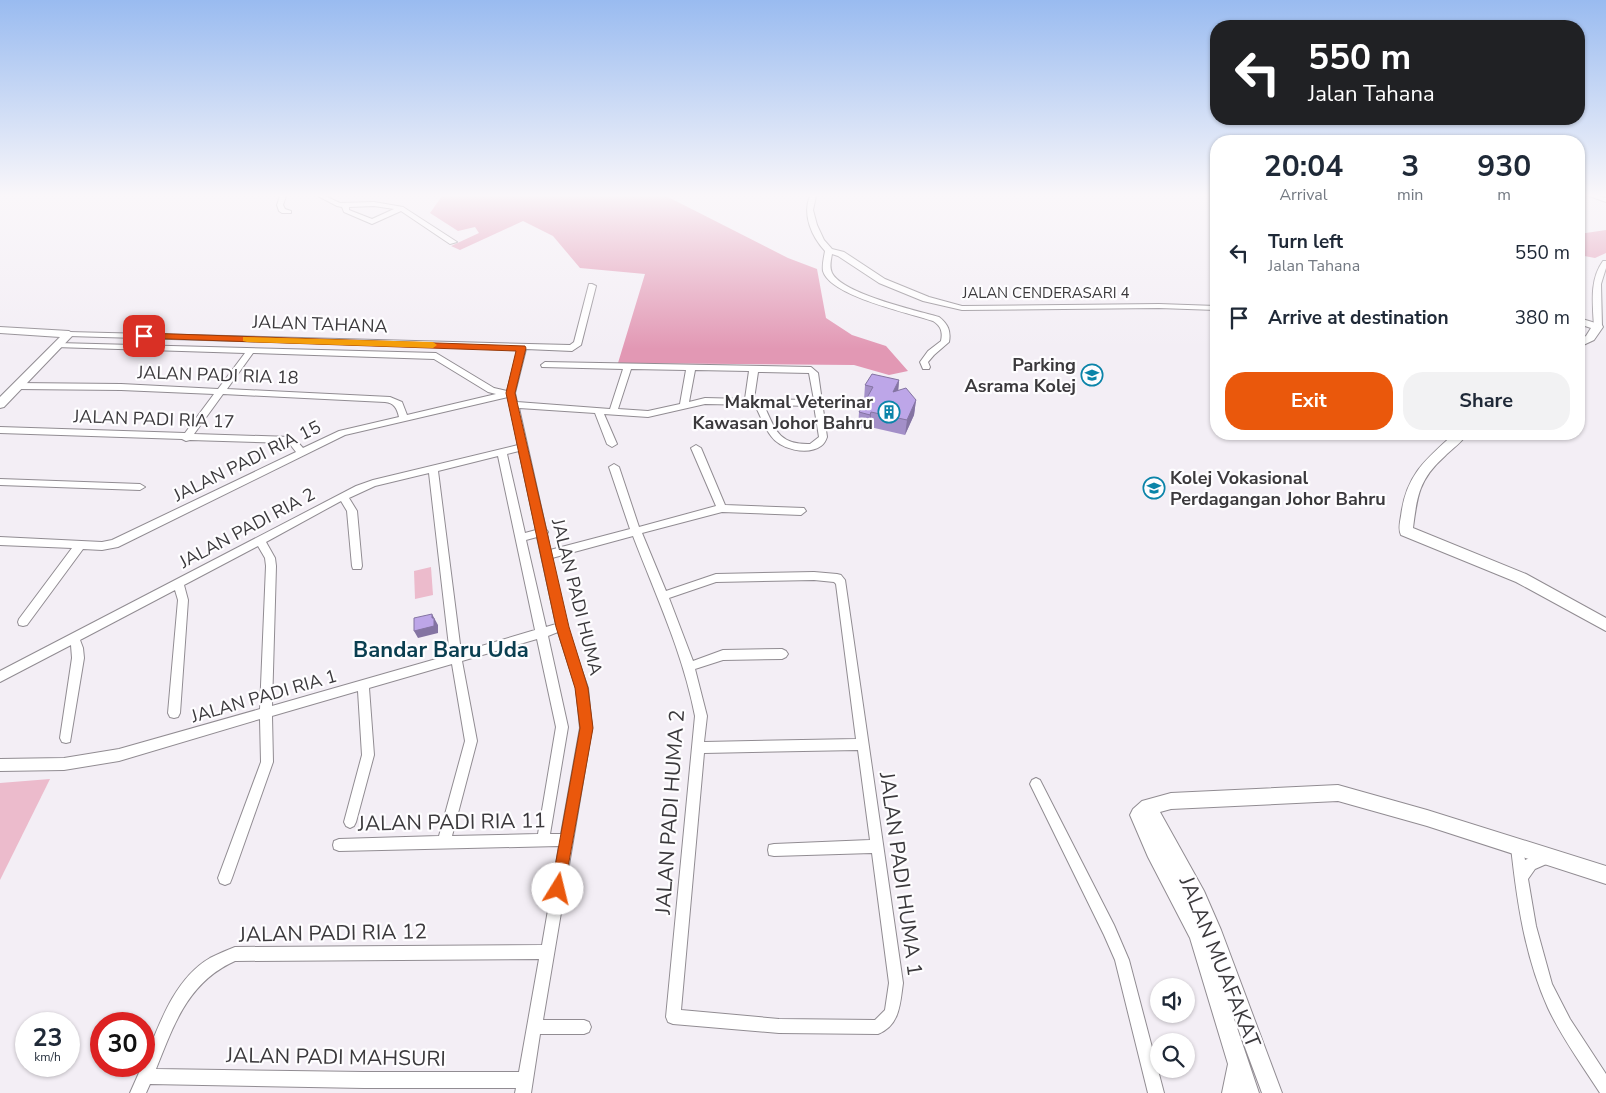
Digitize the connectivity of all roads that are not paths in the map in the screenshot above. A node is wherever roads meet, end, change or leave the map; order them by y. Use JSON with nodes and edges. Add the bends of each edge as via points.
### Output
{"nodes":[{"id":1,"x":824,"y":247,"type":"edge"},
{"id":2,"x":829,"y":251,"type":"junction"},
{"id":3,"x":1606,"y":263,"type":"edge"},
{"id":4,"x":592,"y":286,"type":"dead end"},
{"id":5,"x":1210,"y":308,"type":"edge"},
{"id":6,"x":1585,"y":323,"type":"edge"},
{"id":7,"x":1598,"y":327,"type":"junction"},
{"id":8,"x":0,"y":330,"type":"edge"},
{"id":9,"x":68,"y":334,"type":"junction"},
{"id":10,"x":1585,"y":341,"type":"edge"},
{"id":11,"x":58,"y":345,"type":"junction"},
{"id":12,"x":522,"y":348,"type":"junction"},
{"id":13,"x":251,"y":350,"type":"junction"},
{"id":14,"x":545,"y":364,"type":"dead end"},
{"id":15,"x":628,"y":366,"type":"junction"},
{"id":16,"x":926,"y":367,"type":"dead end"},
{"id":17,"x":691,"y":368,"type":"junction"},
{"id":18,"x":754,"y":368,"type":"junction"},
{"id":19,"x":17,"y":386,"type":"junction"},
{"id":20,"x":220,"y":392,"type":"junction"},
{"id":21,"x":512,"y":399,"type":"junction"},
{"id":22,"x":749,"y":402,"type":"junction"},
{"id":23,"x":759,"y":402,"type":"junction"},
{"id":24,"x":818,"y":403,"type":"junction"},
{"id":25,"x":0,"y":404,"type":"edge"},
{"id":26,"x":684,"y":406,"type":"junction"},
{"id":27,"x":598,"y":410,"type":"junction"},
{"id":28,"x":613,"y":412,"type":"junction"},
{"id":29,"x":404,"y":419,"type":"junction"},
{"id":30,"x":0,"y":430,"type":"edge"},
{"id":31,"x":186,"y":438,"type":"junction"},
{"id":32,"x":1455,"y":440,"type":"edge"},
{"id":33,"x":612,"y":444,"type":"dead end"},
{"id":34,"x":523,"y":447,"type":"junction"},
{"id":35,"x":696,"y":448,"type":"dead end"},
{"id":36,"x":301,"y":452,"type":"junction"},
{"id":37,"x":502,"y":452,"type":"junction"},
{"id":38,"x":614,"y":467,"type":"dead end"},
{"id":39,"x":433,"y":468,"type":"junction"},
{"id":40,"x":0,"y":482,"type":"edge"},
{"id":41,"x":140,"y":487,"type":"dead end"},
{"id":42,"x":342,"y":496,"type":"junction"},
{"id":43,"x":722,"y":508,"type":"junction"},
{"id":44,"x":801,"y":511,"type":"dead end"},
{"id":45,"x":635,"y":531,"type":"junction"},
{"id":46,"x":543,"y":532,"type":"junction"},
{"id":47,"x":520,"y":538,"type":"junction"},
{"id":48,"x":260,"y":540,"type":"junction"},
{"id":49,"x":1,"y":543,"type":"edge"},
{"id":50,"x":80,"y":545,"type":"junction"},
{"id":51,"x":548,"y":555,"type":"junction"},
{"id":52,"x":357,"y":566,"type":"dead end"},
{"id":53,"x":178,"y":583,"type":"junction"},
{"id":54,"x":663,"y":596,"type":"junction"},
{"id":55,"x":23,"y":622,"type":"dead end"},
{"id":56,"x":1606,"y":625,"type":"edge"},
{"id":57,"x":562,"y":627,"type":"junction"},
{"id":58,"x":541,"y":633,"type":"junction"},
{"id":59,"x":74,"y":637,"type":"junction"},
{"id":60,"x":782,"y":654,"type":"dead end"},
{"id":61,"x":456,"y":657,"type":"junction"},
{"id":62,"x":688,"y":667,"type":"junction"},
{"id":63,"x":0,"y":677,"type":"edge"},
{"id":64,"x":363,"y":685,"type":"junction"},
{"id":65,"x":174,"y":713,"type":"dead end"},
{"id":66,"x":266,"y":714,"type":"junction"},
{"id":67,"x":66,"y":738,"type":"dead end"},
{"id":68,"x":862,"y":744,"type":"junction"},
{"id":69,"x":698,"y":748,"type":"junction"},
{"id":70,"x":0,"y":765,"type":"edge"},
{"id":71,"x":1036,"y":784,"type":"dead end"},
{"id":72,"x":1145,"y":814,"type":"junction"},
{"id":73,"x":350,"y":822,"type":"dead end"},
{"id":74,"x":542,"y":840,"type":"junction"},
{"id":75,"x":566,"y":840,"type":"junction"},
{"id":76,"x":444,"y":842,"type":"junction"},
{"id":77,"x":339,"y":845,"type":"dead end"},
{"id":78,"x":876,"y":846,"type":"junction"},
{"id":79,"x":1517,"y":847,"type":"junction"},
{"id":80,"x":774,"y":850,"type":"dead end"},
{"id":81,"x":1548,"y":856,"type":"junction"},
{"id":82,"x":1606,"y":875,"type":"edge"},
{"id":83,"x":225,"y":878,"type":"dead end"},
{"id":84,"x":1520,"y":879,"type":"junction"},
{"id":85,"x":548,"y":952,"type":"junction"},
{"id":86,"x":673,"y":1017,"type":"joint"},
{"id":87,"x":535,"y":1027,"type":"junction"},
{"id":88,"x":584,"y":1027,"type":"dead end"},
{"id":89,"x":155,"y":1054,"type":"edge"},
{"id":90,"x":1238,"y":1065,"type":"junction"},
{"id":91,"x":155,"y":1076,"type":"edge"},
{"id":92,"x":146,"y":1077,"type":"edge"},
{"id":93,"x":524,"y":1086,"type":"edge"},
{"id":94,"x":1606,"y":1088,"type":"edge"},
{"id":95,"x":138,"y":1093,"type":"edge"},
{"id":96,"x":1156,"y":1093,"type":"edge"},
{"id":97,"x":1232,"y":1093,"type":"edge"},
{"id":98,"x":1249,"y":1093,"type":"edge"},
{"id":99,"x":1272,"y":1093,"type":"edge"}],
"edges":[{"from":1,"to":2,"type":"street"},
{"from":2,"to":5,"type":"street","name":"JALAN CENDERASARI 4","via":[[841,254],[882,281],[926,299],[962,308]]},
{"from":2,"to":16,"type":"street","via":[[827,271],[841,286],[871,300],[943,323],[947,332],[945,342],[931,352],[924,362]]},
{"from":3,"to":7,"type":"street","via":[[1600,268],[1598,278]]},
{"from":4,"to":12,"type":"street","name":"JALAN TAHANA","via":[[576,347]]},
{"from":6,"to":7,"type":"street"},
{"from":7,"to":10,"type":"street"},
{"from":8,"to":9,"type":"street","name":"JALAN TAHANA"},
{"from":9,"to":11,"type":"street"},
{"from":9,"to":12,"type":"street","name":"JALAN TAHANA"},
{"from":11,"to":13,"type":"street"},
{"from":11,"to":19,"type":"street"},
{"from":12,"to":21,"type":"street","name":"JALAN PADI HUMA"},
{"from":13,"to":20,"type":"street"},
{"from":13,"to":21,"type":"street","via":[[436,356]]},
{"from":14,"to":15,"type":"street"},
{"from":15,"to":17,"type":"street"},
{"from":15,"to":28,"type":"street"},
{"from":17,"to":18,"type":"street"},
{"from":17,"to":26,"type":"street"},
{"from":18,"to":22,"type":"street"},
{"from":18,"to":24,"type":"street","via":[[813,371]]},
{"from":19,"to":20,"type":"street","name":"JALAN PADI RIA 18"},
{"from":19,"to":25,"type":"street"},
{"from":20,"to":29,"type":"street","name":"JALAN PADI RIA 18","via":[[391,399],[400,405]]},
{"from":20,"to":31,"type":"street"},
{"from":21,"to":27,"type":"street"},
{"from":21,"to":29,"type":"street","name":"JALAN PADI RIA 15"},
{"from":21,"to":34,"type":"street","name":"JALAN PADI HUMA"},
{"from":22,"to":23,"type":"street"},
{"from":22,"to":26,"type":"street","via":[[705,401]]},
{"from":23,"to":24,"type":"street"},
{"from":23,"to":24,"type":"street","via":[[777,440],[794,447],[818,445],[823,437]]},
{"from":26,"to":28,"type":"street","via":[[648,414]]},
{"from":27,"to":28,"type":"street"},
{"from":27,"to":33,"type":"street"},
{"from":29,"to":36,"type":"street","name":"JALAN PADI RIA 15","via":[[342,433]]},
{"from":30,"to":31,"type":"street","name":"JALAN PADI RIA 17"},
{"from":31,"to":36,"type":"street","name":"JALAN PADI RIA 17","via":[[291,440]]},
{"from":32,"to":56,"type":"street","via":[[1415,482],[1406,531],[1521,578]]},
{"from":34,"to":37,"type":"street","name":"JALAN PADI RIA 2"},
{"from":34,"to":46,"type":"street","name":"JALAN PADI HUMA"},
{"from":35,"to":43,"type":"street"},
{"from":36,"to":50,"type":"street","name":"JALAN PADI RIA 15","via":[[114,544]]},
{"from":37,"to":39,"type":"street","name":"JALAN PADI RIA 2"},
{"from":37,"to":47,"type":"street"},
{"from":38,"to":45,"type":"street","name":"JALAN PADI HUMA 2"},
{"from":39,"to":42,"type":"street","name":"JALAN PADI RIA 2","via":[[373,483]]},
{"from":39,"to":61,"type":"street"},
{"from":40,"to":41,"type":"street"},
{"from":42,"to":48,"type":"street","name":"JALAN PADI RIA 2"},
{"from":42,"to":52,"type":"street","via":[[352,511]]},
{"from":43,"to":44,"type":"street"},
{"from":43,"to":45,"type":"street"},
{"from":45,"to":51,"type":"street"},
{"from":45,"to":54,"type":"street","name":"JALAN PADI HUMA 2"},
{"from":46,"to":47,"type":"street"},
{"from":46,"to":51,"type":"street","name":"JALAN PADI HUMA"},
{"from":47,"to":58,"type":"street"},
{"from":48,"to":53,"type":"street","name":"JALAN PADI RIA 2"},
{"from":48,"to":66,"type":"street","via":[[271,566]]},
{"from":49,"to":50,"type":"street","name":"JALAN PADI RIA 15"},
{"from":50,"to":55,"type":"street"},
{"from":51,"to":57,"type":"street","name":"JALAN PADI HUMA"},
{"from":53,"to":59,"type":"street","name":"JALAN PADI RIA 2"},
{"from":53,"to":65,"type":"street","via":[[183,600]]},
{"from":54,"to":62,"type":"street","name":"JALAN PADI HUMA 2"},
{"from":54,"to":68,"type":"street","name":"JALAN PADI HUMA 1","via":[[716,578],[837,578],[841,583]]},
{"from":57,"to":58,"type":"street","name":"JALAN PADI RIA 1"},
{"from":57,"to":75,"type":"street","name":"JALAN PADI HUMA","via":[[582,688],[586,728]]},
{"from":58,"to":61,"type":"street","name":"JALAN PADI RIA 1"},
{"from":58,"to":74,"type":"street","via":[[562,727]]},
{"from":59,"to":63,"type":"street","name":"JALAN PADI RIA 2"},
{"from":59,"to":67,"type":"street","via":[[78,658]]},
{"from":60,"to":62,"type":"street","via":[[723,656]]},
{"from":61,"to":64,"type":"street","name":"JALAN PADI RIA 1"},
{"from":61,"to":76,"type":"street","via":[[471,741]]},
{"from":62,"to":69,"type":"street","name":"JALAN PADI HUMA 2","via":[[700,716]]},
{"from":64,"to":66,"type":"street","name":"JALAN PADI RIA 1"},
{"from":64,"to":73,"type":"street","via":[[368,755]]},
{"from":66,"to":70,"type":"street","name":"JALAN PADI RIA 1","via":[[110,757],[64,764]]},
{"from":66,"to":83,"type":"street","via":[[267,762]]},
{"from":68,"to":69,"type":"street"},
{"from":68,"to":78,"type":"street","name":"JALAN PADI HUMA 1"},
{"from":69,"to":86,"type":"street","name":"JALAN PADI HUMA 2"},
{"from":71,"to":96,"type":"street","via":[[1122,960]]},
{"from":72,"to":79,"type":"street","via":[[1170,802],[1338,794]]},
{"from":72,"to":90,"type":"street","name":"JALAN MUAFAKAT","via":[[1154,851],[1198,935]]},
{"from":72,"to":99,"type":"street","name":"JALAN MUAFAKAT","via":[[1202,905]]},
{"from":74,"to":75,"type":"street","name":"JALAN PADI RIA 11"},
{"from":74,"to":76,"type":"street","name":"JALAN PADI RIA 11"},
{"from":75,"to":85,"type":"street","name":"JALAN PADI HUMA"},
{"from":76,"to":77,"type":"street","name":"JALAN PADI RIA 11"},
{"from":78,"to":80,"type":"street"},
{"from":78,"to":86,"type":"street","name":"JALAN PADI HUMA 1","via":[[896,983],[892,1014],[878,1027],[779,1026]]},
{"from":79,"to":81,"type":"street"},
{"from":79,"to":84,"type":"street"},
{"from":81,"to":82,"type":"street"},
{"from":81,"to":84,"type":"street","via":[[1527,865]]},
{"from":84,"to":94,"type":"street","via":[[1529,933],[1541,974],[1554,1005]]},
{"from":85,"to":87,"type":"street","name":"JALAN PADI HUMA"},
{"from":85,"to":89,"type":"street","name":"JALAN PADI RIA 12","via":[[235,954],[222,958],[201,972],[171,1014]]},
{"from":87,"to":88,"type":"street"},
{"from":87,"to":93,"type":"street","name":"JALAN PADI HUMA"},
{"from":90,"to":97,"type":"street"},
{"from":90,"to":98,"type":"street","name":"JALAN MUAFAKAT"},
{"from":91,"to":93,"type":"street","name":"JALAN PADI MAHSURI"},
{"from":92,"to":95,"type":"street","name":"JALAN PADI RIA 12"}]}
